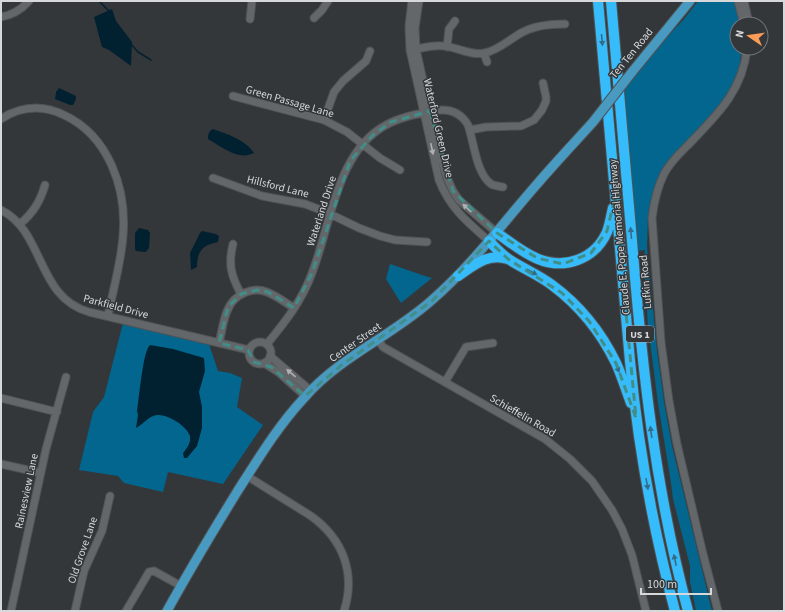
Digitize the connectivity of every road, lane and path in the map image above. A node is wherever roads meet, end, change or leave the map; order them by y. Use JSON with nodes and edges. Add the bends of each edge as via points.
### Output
{"nodes":[{"id":1,"x":29,"y":1,"type":"edge"},
{"id":2,"x":252,"y":1,"type":"edge"},
{"id":3,"x":328,"y":1,"type":"edge"},
{"id":4,"x":412,"y":1,"type":"edge"},
{"id":5,"x":418,"y":1,"type":"edge"},
{"id":6,"x":598,"y":1,"type":"edge"},
{"id":7,"x":611,"y":1,"type":"edge"},
{"id":8,"x":690,"y":1,"type":"edge"},
{"id":9,"x":738,"y":1,"type":"edge"},
{"id":10,"x":744,"y":1,"type":"edge"},
{"id":11,"x":742,"y":16,"type":"edge"},
{"id":12,"x":747,"y":16,"type":"edge"},
{"id":13,"x":1,"y":17,"type":"edge"},
{"id":14,"x":314,"y":18,"type":"dead end"},
{"id":15,"x":250,"y":19,"type":"dead end"},
{"id":16,"x":455,"y":21,"type":"dead end"},
{"id":17,"x":565,"y":24,"type":"dead end"},
{"id":18,"x":447,"y":47,"type":"junction"},
{"id":19,"x":413,"y":50,"type":"junction"},
{"id":20,"x":370,"y":51,"type":"dead end"},
{"id":21,"x":484,"y":53,"type":"junction"},
{"id":22,"x":745,"y":56,"type":"edge"},
{"id":23,"x":488,"y":62,"type":"dead end"},
{"id":24,"x":543,"y":83,"type":"dead end"},
{"id":25,"x":233,"y":96,"type":"dead end"},
{"id":26,"x":427,"y":112,"type":"junction"},
{"id":27,"x":1,"y":119,"type":"edge"},
{"id":28,"x":324,"y":120,"type":"junction"},
{"id":29,"x":593,"y":122,"type":"joint"},
{"id":30,"x":470,"y":130,"type":"junction"},
{"id":31,"x":364,"y":144,"type":"junction"},
{"id":32,"x":400,"y":170,"type":"dead end"},
{"id":33,"x":213,"y":178,"type":"dead end"},
{"id":34,"x":45,"y":185,"type":"dead end"},
{"id":35,"x":503,"y":187,"type":"dead end"},
{"id":36,"x":615,"y":197,"type":"junction"},
{"id":37,"x":1,"y":210,"type":"edge"},
{"id":38,"x":331,"y":215,"type":"junction"},
{"id":39,"x":20,"y":224,"type":"junction"},
{"id":40,"x":497,"y":233,"type":"junction"},
{"id":41,"x":489,"y":241,"type":"junction"},
{"id":42,"x":427,"y":242,"type":"dead end"},
{"id":43,"x":234,"y":244,"type":"dead end"},
{"id":44,"x":508,"y":259,"type":"junction"},
{"id":45,"x":458,"y":276,"type":"junction"},
{"id":46,"x":241,"y":294,"type":"junction"},
{"id":47,"x":294,"y":308,"type":"junction"},
{"id":48,"x":108,"y":316,"type":"junction"},
{"id":49,"x":378,"y":340,"type":"junction"},
{"id":50,"x":219,"y":343,"type":"junction"},
{"id":51,"x":493,"y":343,"type":"dead end"},
{"id":52,"x":267,"y":344,"type":"junction"},
{"id":53,"x":249,"y":350,"type":"junction"},
{"id":54,"x":270,"y":356,"type":"junction"},
{"id":55,"x":264,"y":363,"type":"junction"},
{"id":56,"x":66,"y":377,"type":"dead end"},
{"id":57,"x":445,"y":382,"type":"junction"},
{"id":58,"x":308,"y":393,"type":"junction"},
{"id":59,"x":1,"y":398,"type":"edge"},
{"id":60,"x":57,"y":412,"type":"junction"},
{"id":61,"x":636,"y":418,"type":"junction"},
{"id":62,"x":1,"y":464,"type":"edge"},
{"id":63,"x":41,"y":473,"type":"junction"},
{"id":64,"x":247,"y":476,"type":"junction"},
{"id":65,"x":110,"y":496,"type":"dead end"},
{"id":66,"x":181,"y":586,"type":"junction"},
{"id":67,"x":11,"y":611,"type":"edge"},
{"id":68,"x":75,"y":611,"type":"edge"},
{"id":69,"x":126,"y":611,"type":"edge"},
{"id":70,"x":167,"y":611,"type":"edge"},
{"id":71,"x":344,"y":611,"type":"edge"},
{"id":72,"x":646,"y":611,"type":"edge"},
{"id":73,"x":675,"y":611,"type":"edge"},
{"id":74,"x":688,"y":611,"type":"edge"},
{"id":75,"x":718,"y":611,"type":"edge"}],
"edges":[{"from":1,"to":13,"type":"street","via":[[11,15]]},
{"from":2,"to":15,"type":"street"},
{"from":3,"to":14,"type":"street"},
{"from":4,"to":19,"type":"street","name":"Waterford Green Drive","via":[[409,26]]},
{"from":5,"to":19,"type":"street","name":"Waterford Green Drive"},
{"from":6,"to":36,"type":"highway","name":"Claude E. Pope Memorial Highway","number":"US 1","one_way":true},
{"from":74,"to":7,"type":"highway","name":"Claude E. Pope Memorial Highway","number":"US 1","one_way":true,"via":[[665,512],[648,410]]},
{"from":8,"to":29,"type":"main road","name":"Ten Ten Road","bridge":true},
{"from":9,"to":11,"type":"street"},
{"from":10,"to":12,"type":"street"},
{"from":16,"to":18,"type":"street","via":[[449,29]]},
{"from":17,"to":21,"type":"street","via":[[535,27]]},
{"from":18,"to":19,"type":"street"},
{"from":18,"to":21,"type":"street"},
{"from":19,"to":26,"type":"street","name":"Waterford Green Drive"},
{"from":20,"to":28,"type":"street","via":[[366,61],[334,92]]},
{"from":21,"to":23,"type":"street"},
{"from":22,"to":75,"type":"street","name":"Lufkin Road","via":[[741,77],[723,108],[665,172],[654,199],[652,218],[661,342],[668,394],[677,444]]},
{"from":24,"to":30,"type":"street","via":[[546,101],[534,120],[521,126]]},
{"from":25,"to":28,"type":"street","name":"Green Passage Lane"},
{"from":26,"to":30,"type":"street","name":"Waterland Drive","via":[[456,112],[465,120]]},
{"from":26,"to":31,"type":"street","name":"Waterland Drive","via":[[385,125]]},
{"from":40,"to":26,"type":"street","name":"Waterford Green Drive","one_way":true,"via":[[465,206],[453,192],[446,178]]},
{"from":26,"to":41,"type":"street","name":"Waterford Green Drive","one_way":true,"via":[[435,166],[443,191],[451,205]]},
{"from":27,"to":48,"type":"street","via":[[29,109],[57,112],[88,131],[102,146],[120,193],[124,227]]},
{"from":28,"to":31,"type":"street","name":"Green Passage Lane"},
{"from":29,"to":40,"type":"main road","name":"Center Street","via":[[537,183]]},
{"from":30,"to":35,"type":"street","via":[[478,164],[484,175],[490,183]]},
{"from":31,"to":32,"type":"street","name":"Green Passage Lane"},
{"from":31,"to":38,"type":"street","name":"Waterland Drive","via":[[350,161]]},
{"from":33,"to":38,"type":"street","name":"Hillsford Lane","via":[[262,196],[305,204]]},
{"from":34,"to":39,"type":"street","via":[[36,208]]},
{"from":36,"to":40,"type":"highway","via":[[607,232],[600,243],[591,253],[572,262],[554,263],[537,258]]},
{"from":36,"to":61,"type":"highway","name":"Claude E. Pope Memorial Highway","number":"US 1"},
{"from":37,"to":39,"type":"street","name":"Parkfield Drive"},
{"from":38,"to":42,"type":"street","name":"Hillsford Lane","via":[[380,236]]},
{"from":38,"to":47,"type":"street","name":"Waterland Drive","via":[[312,273]]},
{"from":39,"to":48,"type":"street","name":"Parkfield Drive","via":[[54,288],[62,298],[82,310]]},
{"from":40,"to":41,"type":"main road","name":"Center Street"},
{"from":41,"to":44,"type":"highway"},
{"from":41,"to":45,"type":"main road","name":"Center Street"},
{"from":43,"to":46,"type":"street","via":[[230,268]]},
{"from":44,"to":45,"type":"highway","via":[[500,256],[483,260]]},
{"from":44,"to":61,"type":"highway","one_way":true,"via":[[535,273],[572,301],[599,333],[616,363]]},
{"from":45,"to":49,"type":"main road","name":"Center Street","via":[[432,301]]},
{"from":46,"to":47,"type":"street","via":[[265,291]]},
{"from":46,"to":50,"type":"street","via":[[228,307]]},
{"from":47,"to":52,"type":"street","name":"Waterland Drive"},
{"from":48,"to":50,"type":"street","name":"Parkfield Drive"},
{"from":49,"to":57,"type":"street","name":"Schieffelin Road","via":[[383,347]]},
{"from":49,"to":58,"type":"main road","name":"Center Street","via":[[323,379]]},
{"from":50,"to":53,"type":"street","name":"Parkfield Drive"},
{"from":51,"to":57,"type":"street","via":[[466,347]]},
{"from":52,"to":53,"type":"street","via":[[257,342]]},
{"from":52,"to":54,"type":"street"},
{"from":53,"to":55,"type":"street","via":[[254,362]]},
{"from":54,"to":55,"type":"street"},
{"from":58,"to":54,"type":"street","one_way":true},
{"from":55,"to":58,"type":"street"},
{"from":56,"to":60,"type":"street","name":"Rainesview Lane"},
{"from":57,"to":72,"type":"street","name":"Schieffelin Road","via":[[545,439],[592,481],[622,529],[632,555]]},
{"from":58,"to":64,"type":"main road","name":"Center Street"},
{"from":59,"to":60,"type":"street"},
{"from":60,"to":63,"type":"street","name":"Rainesview Lane"},
{"from":61,"to":73,"type":"highway","name":"Claude E. Pope Memorial Highway","number":"US 1","one_way":true,"via":[[660,553]]},
{"from":62,"to":63,"type":"street"},
{"from":63,"to":67,"type":"street","name":"Rainesview Lane"},
{"from":64,"to":66,"type":"main road","name":"Center Street"},
{"from":64,"to":71,"type":"street","via":[[311,516],[333,537],[341,550],[348,572],[348,592]]},
{"from":65,"to":68,"type":"street","name":"Old Grove Lane","via":[[102,531],[84,571]]},
{"from":66,"to":69,"type":"street","via":[[154,571],[149,572]]},
{"from":66,"to":70,"type":"main road","name":"Center Street"}]}
